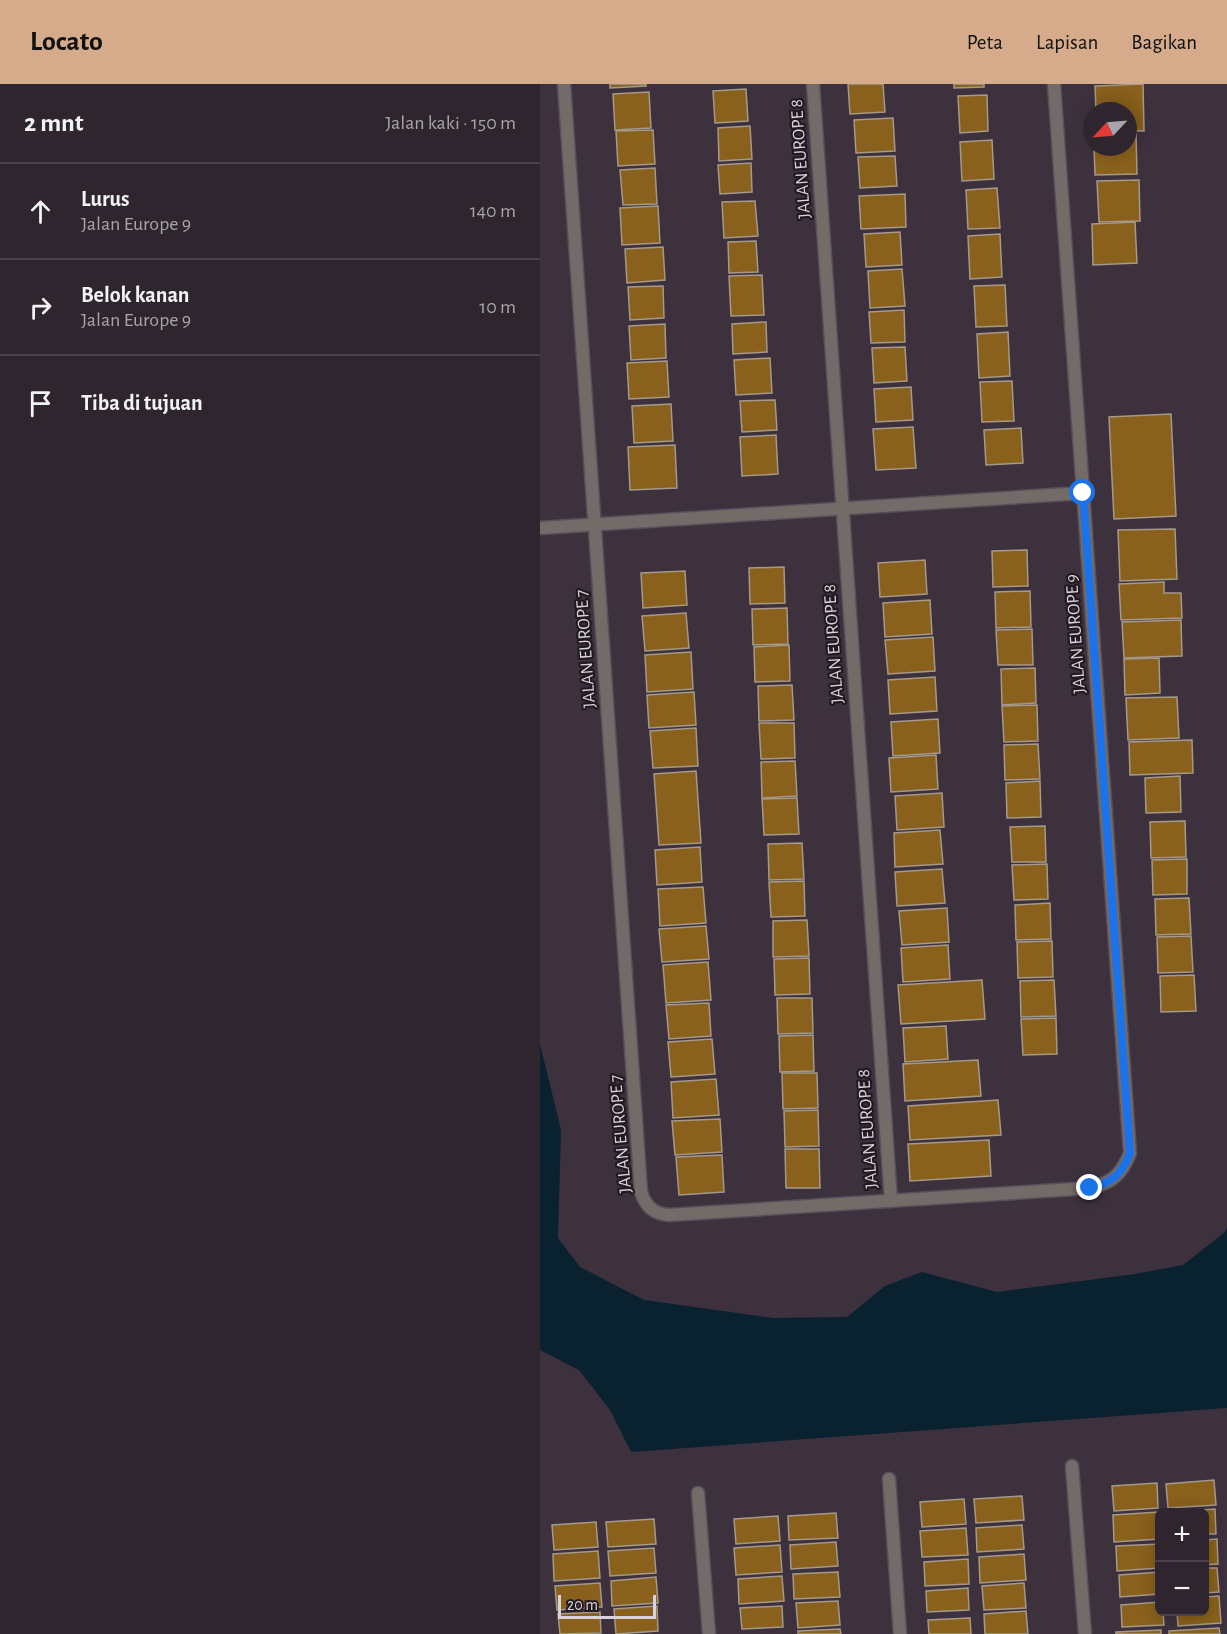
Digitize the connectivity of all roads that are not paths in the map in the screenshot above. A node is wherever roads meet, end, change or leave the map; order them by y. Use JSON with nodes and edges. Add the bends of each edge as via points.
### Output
{"nodes":[{"id":1,"x":564,"y":84,"type":"edge"},
{"id":2,"x":813,"y":84,"type":"edge"},
{"id":3,"x":1054,"y":84,"type":"edge"},
{"id":4,"x":1083,"y":493,"type":"junction"},
{"id":5,"x":842,"y":508,"type":"junction"},
{"id":6,"x":595,"y":525,"type":"junction"},
{"id":7,"x":540,"y":528,"type":"edge"},
{"id":8,"x":891,"y":1201,"type":"junction"},
{"id":9,"x":1072,"y":1466,"type":"dead end"},
{"id":10,"x":889,"y":1479,"type":"dead end"},
{"id":11,"x":698,"y":1493,"type":"dead end"},
{"id":12,"x":709,"y":1634,"type":"edge"},
{"id":13,"x":900,"y":1634,"type":"edge"},
{"id":14,"x":1085,"y":1634,"type":"edge"}],
"edges":[{"from":1,"to":6,"type":"street","name":"JALAN EUROPE 7"},
{"from":2,"to":5,"type":"street","name":"JALAN EUROPE 8"},
{"from":3,"to":4,"type":"street","name":"JALAN EUROPE 9"},
{"from":4,"to":5,"type":"street"},
{"from":4,"to":8,"type":"street","name":"JALAN EUROPE 9","via":[[1130,1153],[1116,1178],[1090,1188]]},
{"from":5,"to":6,"type":"street"},
{"from":5,"to":8,"type":"street","name":"JALAN EUROPE 8"},
{"from":6,"to":7,"type":"street"},
{"from":6,"to":8,"type":"street","name":"JALAN EUROPE 7","via":[[644,1201],[659,1214],[669,1215]]},
{"from":9,"to":14,"type":"street"},
{"from":10,"to":13,"type":"street"},
{"from":11,"to":12,"type":"street"}]}
